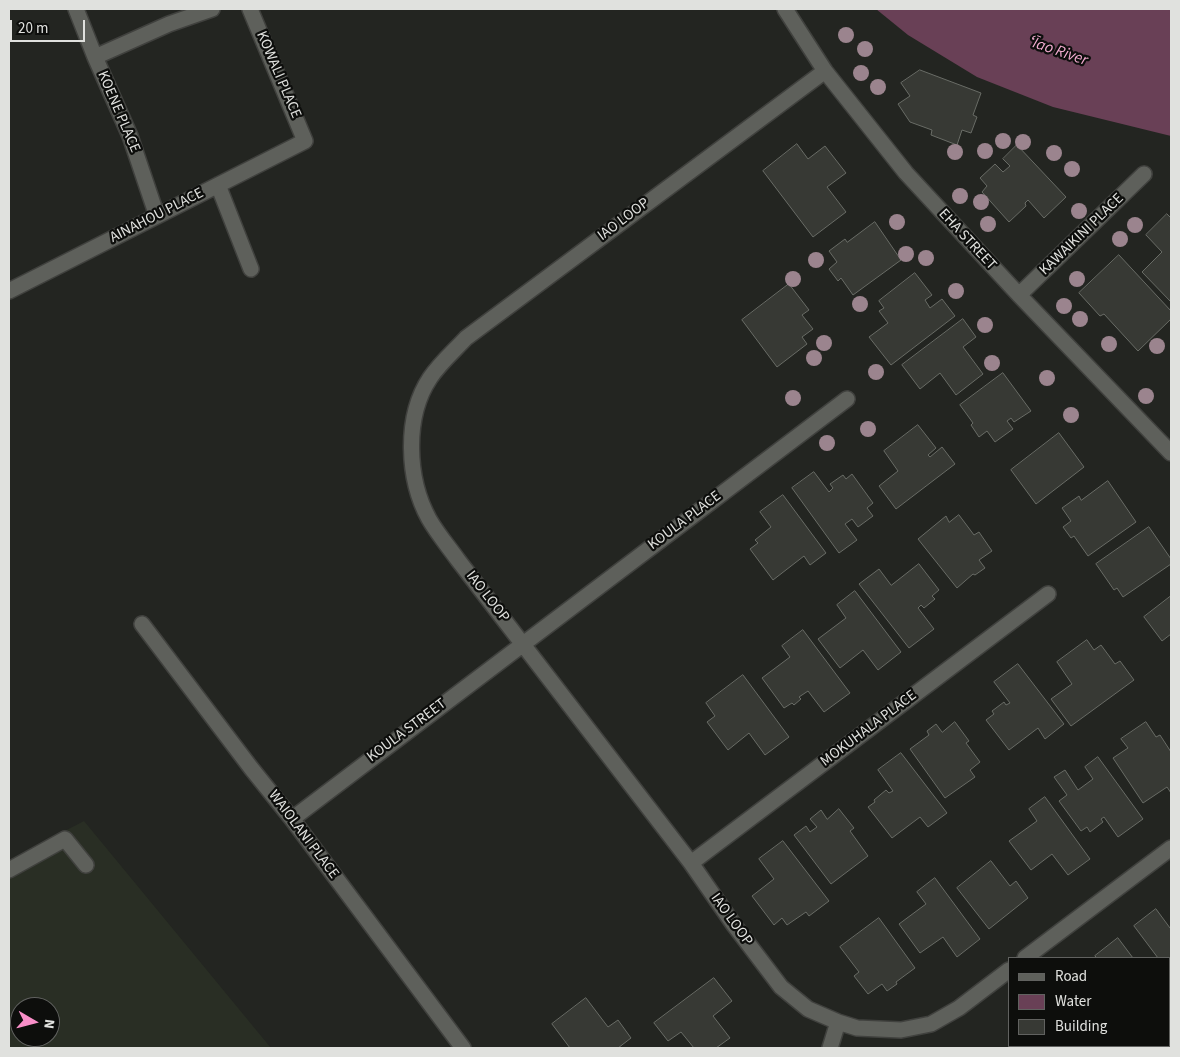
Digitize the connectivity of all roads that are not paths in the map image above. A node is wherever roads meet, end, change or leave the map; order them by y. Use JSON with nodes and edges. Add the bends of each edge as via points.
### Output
{"nodes":[{"id":1,"x":76,"y":9,"type":"edge"},
{"id":2,"x":212,"y":9,"type":"edge"},
{"id":3,"x":250,"y":9,"type":"edge"},
{"id":4,"x":785,"y":9,"type":"edge"},
{"id":5,"x":95,"y":57,"type":"junction"},
{"id":6,"x":825,"y":71,"type":"junction"},
{"id":7,"x":305,"y":141,"type":"joint"},
{"id":8,"x":1144,"y":174,"type":"dead end"},
{"id":9,"x":218,"y":185,"type":"junction"},
{"id":10,"x":158,"y":216,"type":"junction"},
{"id":11,"x":251,"y":269,"type":"dead end"},
{"id":12,"x":9,"y":291,"type":"edge"},
{"id":13,"x":1019,"y":295,"type":"junction"},
{"id":14,"x":847,"y":399,"type":"dead end"},
{"id":15,"x":1171,"y":453,"type":"edge"},
{"id":16,"x":1048,"y":594,"type":"dead end"},
{"id":17,"x":142,"y":624,"type":"dead end"},
{"id":18,"x":522,"y":643,"type":"junction"},
{"id":19,"x":292,"y":819,"type":"junction"},
{"id":20,"x":1171,"y":848,"type":"edge"},
{"id":21,"x":690,"y":863,"type":"junction"},
{"id":22,"x":86,"y":865,"type":"dead end"},
{"id":23,"x":9,"y":870,"type":"edge"},
{"id":24,"x":1026,"y":957,"type":"edge"},
{"id":25,"x":1008,"y":971,"type":"edge"},
{"id":26,"x":838,"y":1022,"type":"junction"},
{"id":27,"x":463,"y":1048,"type":"edge"},
{"id":28,"x":830,"y":1048,"type":"edge"}],
"edges":[{"from":1,"to":5,"type":"street","name":"KOENE PLACE"},
{"from":2,"to":5,"type":"street"},
{"from":3,"to":7,"type":"street","name":"KOWALI PLACE"},
{"from":4,"to":6,"type":"street","name":"EHA STREET"},
{"from":5,"to":10,"type":"street","name":"KOENE PLACE","via":[[130,136]]},
{"from":6,"to":13,"type":"street","name":"EHA STREET","via":[[906,173]]},
{"from":6,"to":18,"type":"street","name":"IAO LOOP","via":[[466,338],[429,380],[416,410],[412,436],[411,461],[418,490],[429,519]]},
{"from":7,"to":9,"type":"street","name":"AINAHOU PLACE"},
{"from":8,"to":13,"type":"street","name":"KAWAIKINI PLACE"},
{"from":9,"to":10,"type":"street","name":"AINAHOU PLACE"},
{"from":9,"to":11,"type":"street"},
{"from":10,"to":12,"type":"street","name":"AINAHOU PLACE"},
{"from":13,"to":15,"type":"street","name":"EHA STREET"},
{"from":14,"to":18,"type":"street","name":"KOULA PLACE"},
{"from":16,"to":21,"type":"street","name":"MOKUHALA PLACE"},
{"from":17,"to":19,"type":"street","name":"WAIOLANI PLACE"},
{"from":18,"to":19,"type":"street","name":"KOULA STREET"},
{"from":18,"to":21,"type":"street","name":"IAO LOOP"},
{"from":19,"to":27,"type":"street","name":"WAIOLANI PLACE"},
{"from":20,"to":24,"type":"street"},
{"from":21,"to":26,"type":"street","name":"IAO LOOP","via":[[781,987],[808,1009]]},
{"from":22,"to":23,"type":"street","via":[[65,839]]},
{"from":25,"to":26,"type":"street","name":"IAO LOOP","via":[[959,1008],[931,1024],[901,1030],[858,1028]]},
{"from":26,"to":28,"type":"street"}]}
